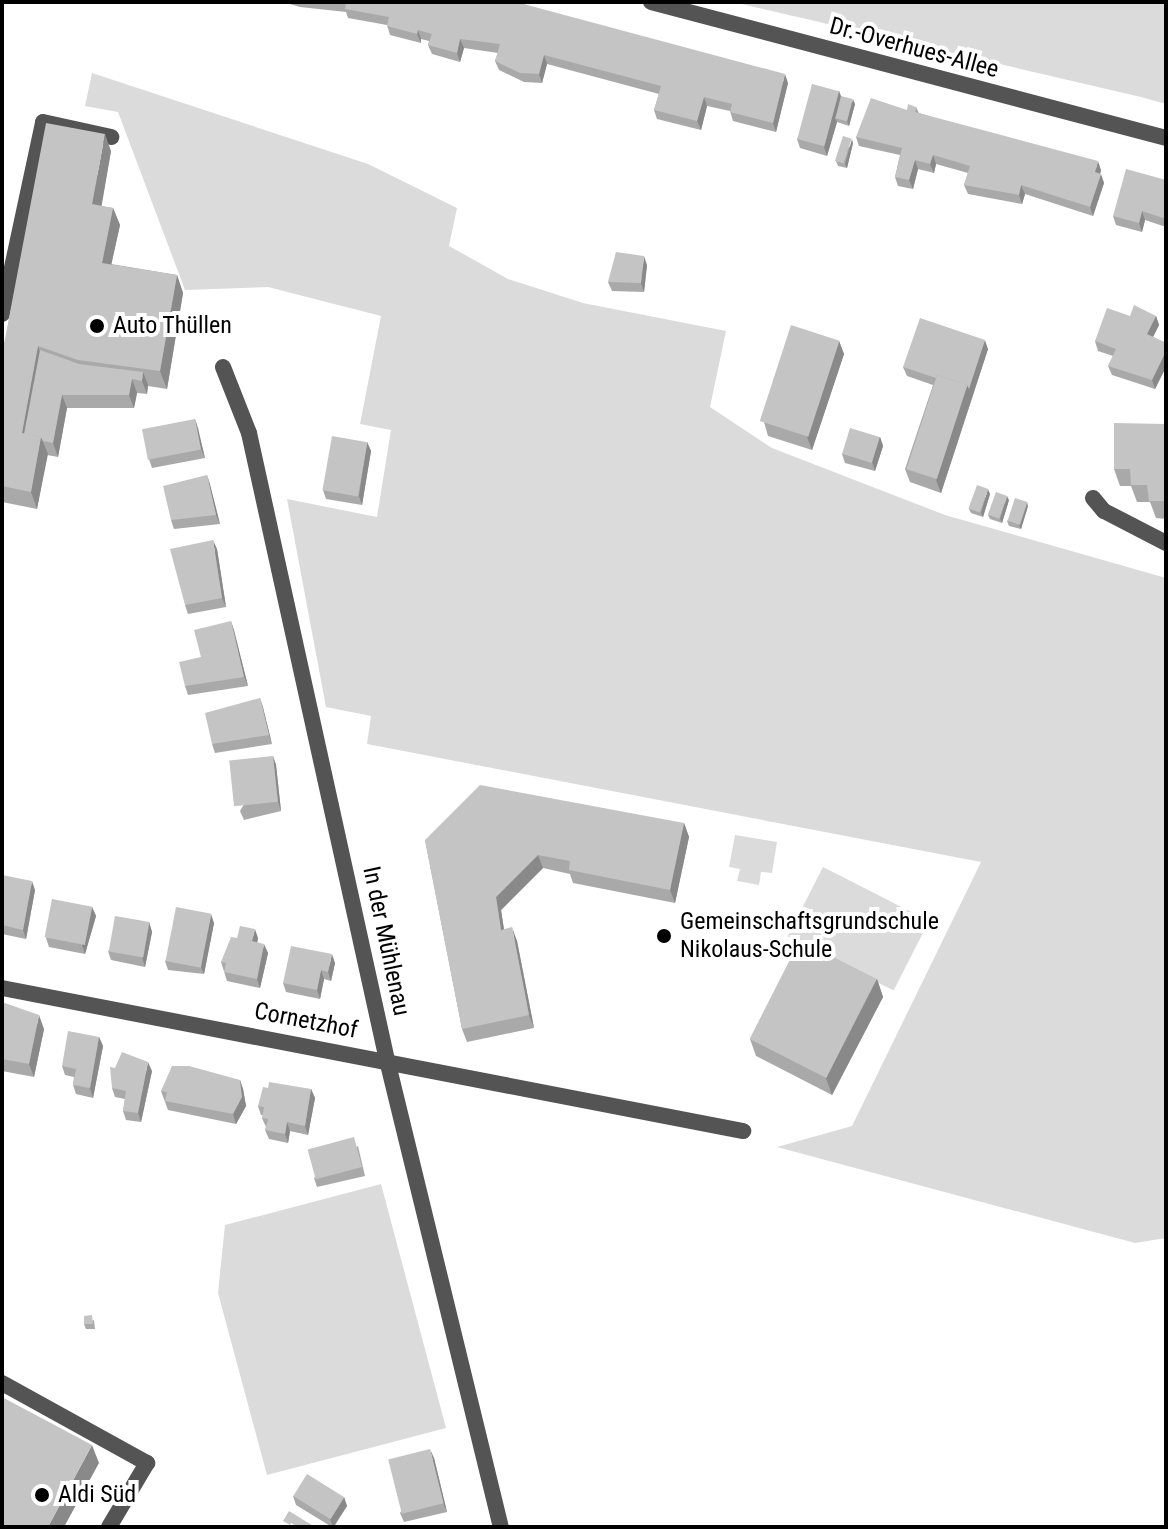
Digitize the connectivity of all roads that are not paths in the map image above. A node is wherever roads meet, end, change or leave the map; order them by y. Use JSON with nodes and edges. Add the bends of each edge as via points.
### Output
{"nodes":[{"id":1,"x":651,"y":2,"type":"edge"},
{"id":2,"x":111,"y":137,"type":"dead end"},
{"id":3,"x":1166,"y":138,"type":"edge"},
{"id":4,"x":9,"y":245,"type":"edge"},
{"id":5,"x":2,"y":314,"type":"edge"},
{"id":6,"x":223,"y":367,"type":"dead end"},
{"id":7,"x":1093,"y":498,"type":"dead end"},
{"id":8,"x":1166,"y":543,"type":"edge"},
{"id":9,"x":2,"y":988,"type":"edge"},
{"id":10,"x":387,"y":1060,"type":"junction"},
{"id":11,"x":743,"y":1131,"type":"dead end"},
{"id":12,"x":2,"y":1383,"type":"edge"},
{"id":13,"x":109,"y":1527,"type":"edge"},
{"id":14,"x":501,"y":1527,"type":"edge"}],
"edges":[{"from":1,"to":3,"type":"street","name":"Dr.-Overhues-Allee"},
{"from":2,"to":4,"type":"street","via":[[43,122]]},
{"from":4,"to":5,"type":"street"},
{"from":6,"to":10,"type":"street","name":"In der Mühlenau","via":[[249,433]]},
{"from":7,"to":8,"type":"street","via":[[1104,511]]},
{"from":9,"to":10,"type":"street","name":"Cornetzhof"},
{"from":10,"to":11,"type":"street","name":"Cornetzhof"},
{"from":10,"to":14,"type":"street","name":"In der Mühlenau"},
{"from":12,"to":13,"type":"street","via":[[147,1463]]}]}
